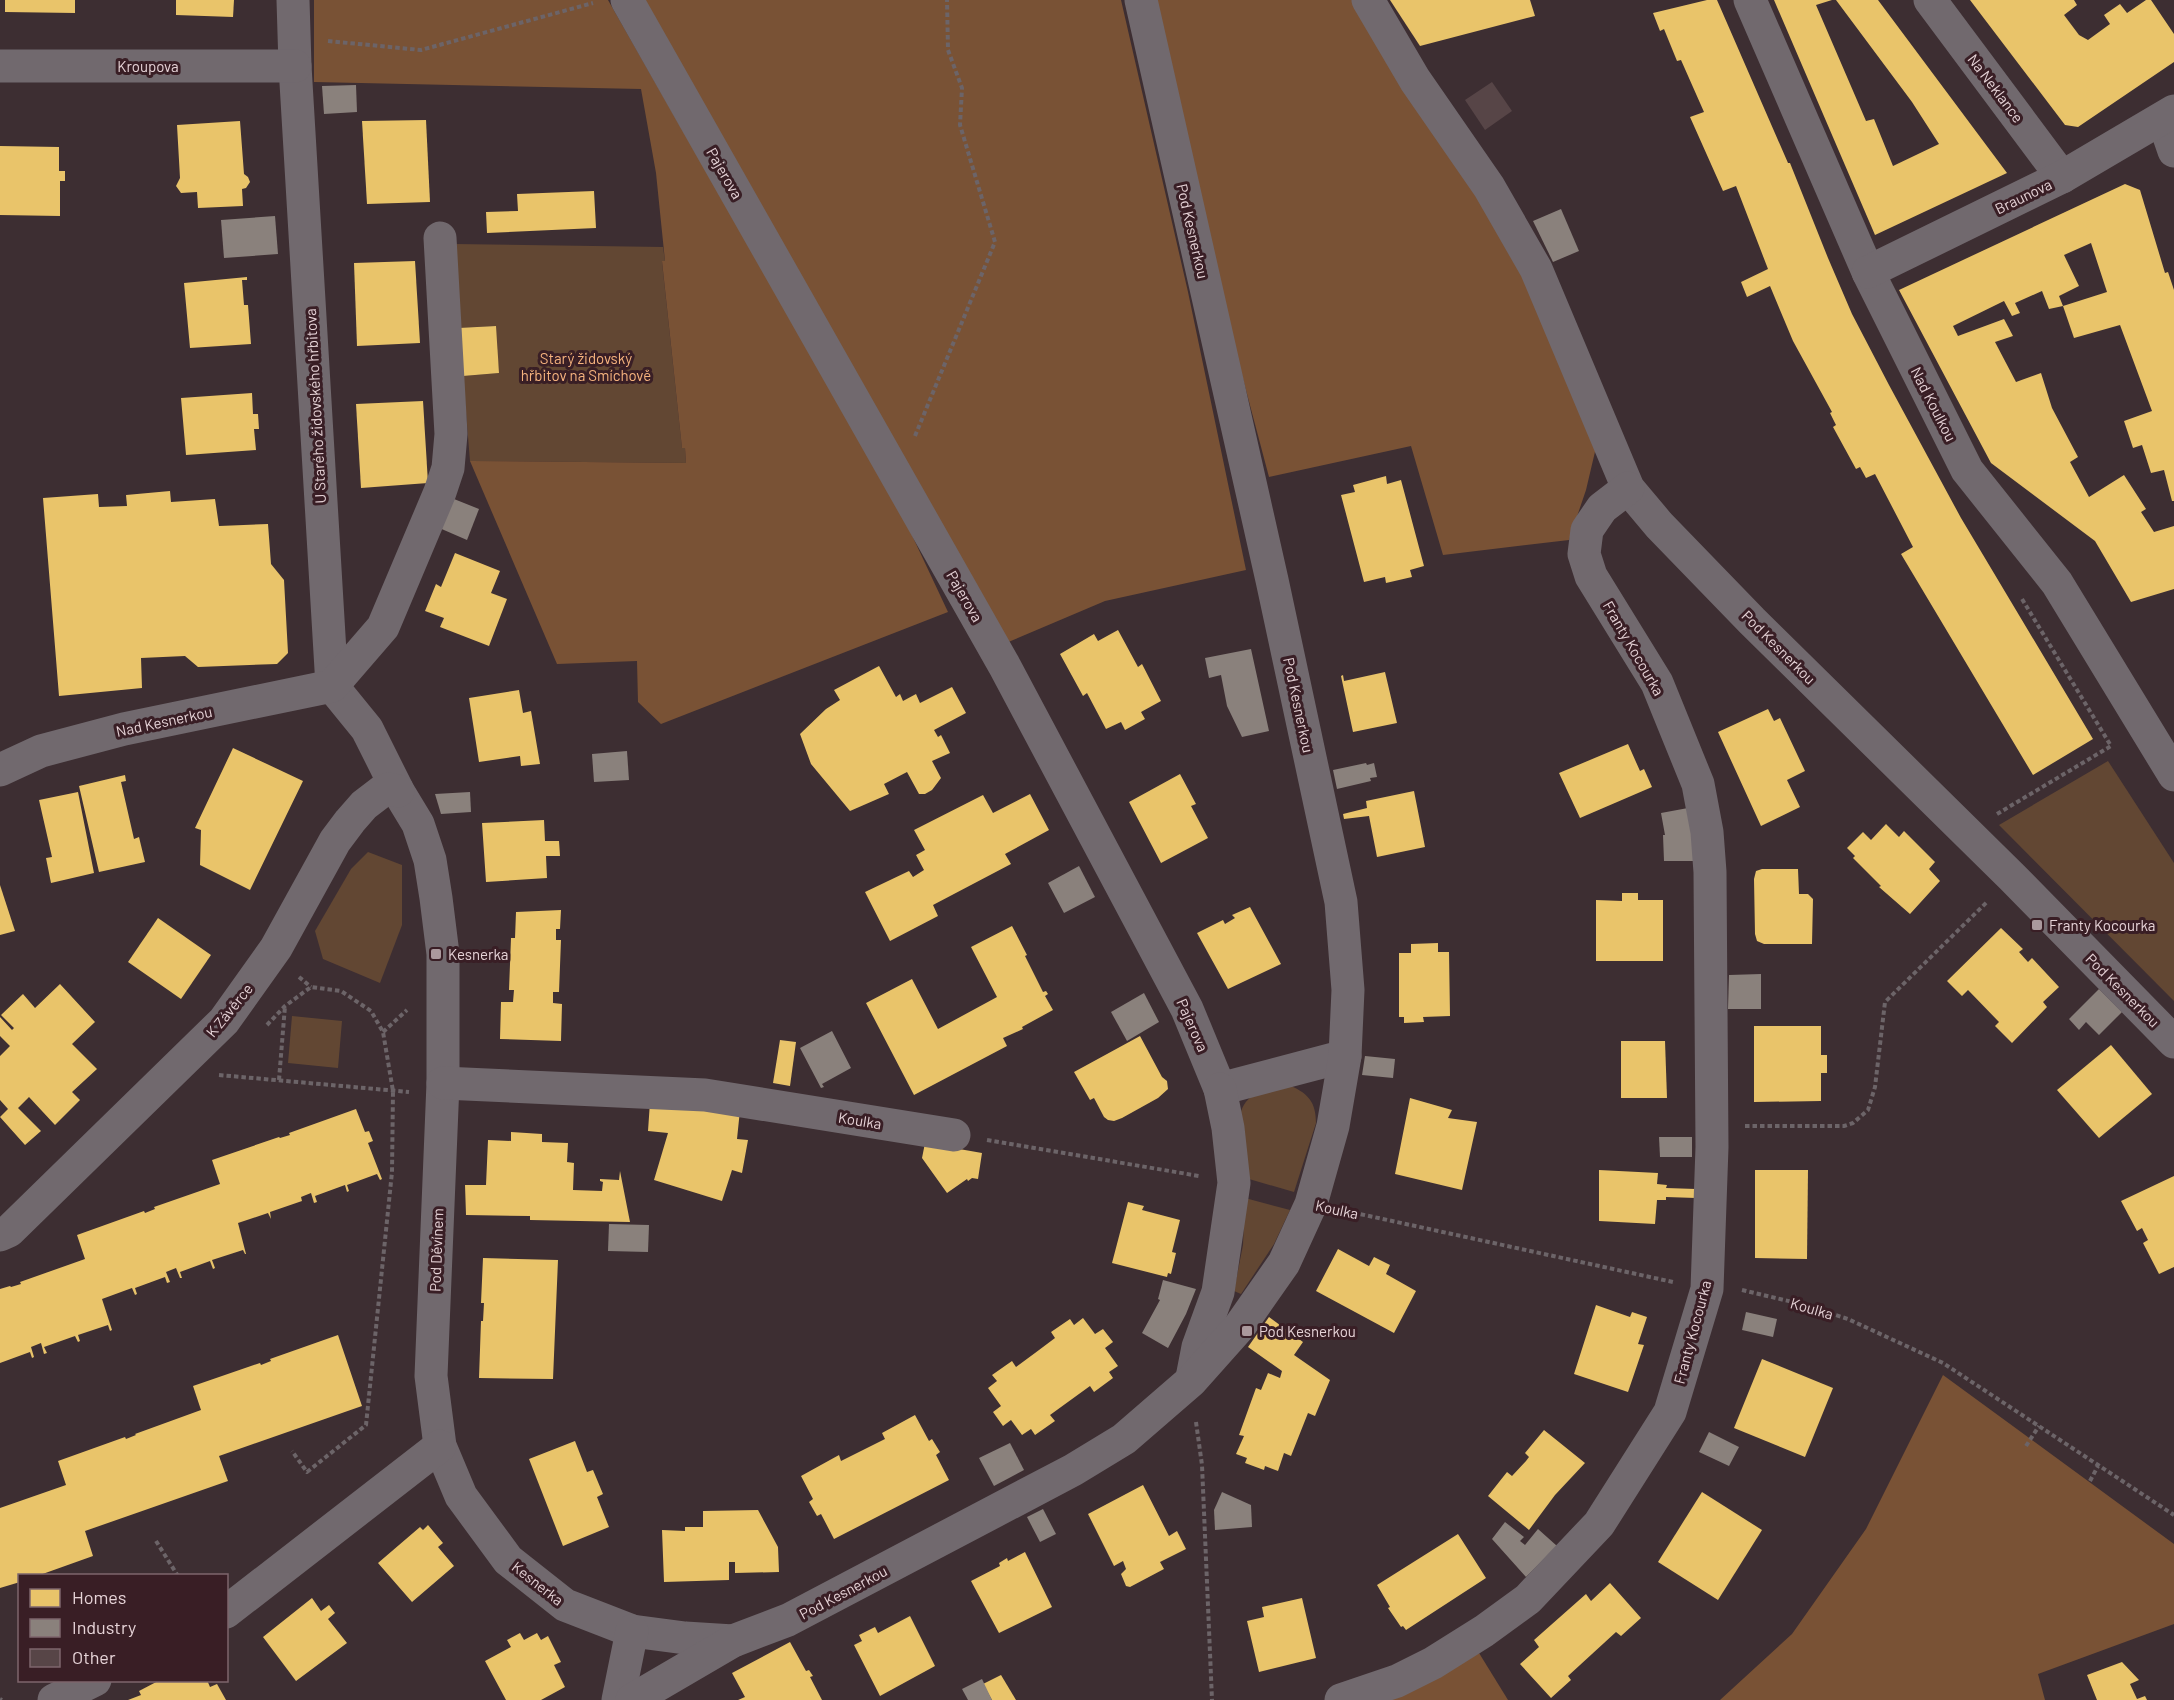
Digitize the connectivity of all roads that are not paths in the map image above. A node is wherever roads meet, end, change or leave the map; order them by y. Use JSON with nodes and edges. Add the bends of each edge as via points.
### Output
{"nodes":[{"id":1,"x":293,"y":0,"type":"edge"},
{"id":2,"x":627,"y":0,"type":"edge"},
{"id":3,"x":1141,"y":0,"type":"edge"},
{"id":4,"x":1368,"y":0,"type":"edge"},
{"id":5,"x":1750,"y":0,"type":"edge"},
{"id":6,"x":1930,"y":0,"type":"edge"},
{"id":7,"x":295,"y":52,"type":"junction"},
{"id":8,"x":0,"y":66,"type":"edge"},
{"id":9,"x":2169,"y":115,"type":"edge"},
{"id":10,"x":2174,"y":152,"type":"edge"},
{"id":11,"x":2062,"y":177,"type":"junction"},
{"id":12,"x":440,"y":238,"type":"dead end"},
{"id":13,"x":1868,"y":272,"type":"junction"},
{"id":14,"x":1628,"y":488,"type":"junction"},
{"id":15,"x":332,"y":686,"type":"junction"},
{"id":16,"x":0,"y":770,"type":"edge"},
{"id":17,"x":2174,"y":775,"type":"edge"},
{"id":18,"x":398,"y":791,"type":"junction"},
{"id":19,"x":2174,"y":1042,"type":"edge"},
{"id":20,"x":1345,"y":1056,"type":"junction"},
{"id":21,"x":443,"y":1088,"type":"junction"},
{"id":22,"x":1220,"y":1089,"type":"junction"},
{"id":23,"x":954,"y":1135,"type":"road end"},
{"id":24,"x":0,"y":1236,"type":"edge"},
{"id":25,"x":1191,"y":1381,"type":"junction"},
{"id":26,"x":440,"y":1446,"type":"junction"},
{"id":27,"x":228,"y":1610,"type":"edge"},
{"id":28,"x":632,"y":1631,"type":"junction"},
{"id":29,"x":733,"y":1641,"type":"junction"},
{"id":30,"x":91,"y":1682,"type":"edge"},
{"id":31,"x":54,"y":1700,"type":"edge"},
{"id":32,"x":618,"y":1700,"type":"edge"},
{"id":33,"x":632,"y":1700,"type":"edge"},
{"id":34,"x":1341,"y":1700,"type":"edge"}],
"edges":[{"from":1,"to":7,"type":"street","name":"U Starého židovského hřbitova"},
{"from":2,"to":22,"type":"street","name":"Pajerova","via":[[1004,665],[1187,1009]]},
{"from":3,"to":20,"type":"street","name":"Pod Kesnerkou","via":[[1341,902],[1348,990]]},
{"from":4,"to":14,"type":"street","name":"Pod Kesnerkou","via":[[1415,80],[1489,187],[1536,269]]},
{"from":5,"to":13,"type":"street","name":"Nad Koulkou"},
{"from":6,"to":11,"type":"street","name":"Na Neklance"},
{"from":7,"to":8,"type":"street","name":"Kroupova"},
{"from":7,"to":15,"type":"street","name":"U Starého židovského hřbitova"},
{"from":9,"to":10,"type":"street"},
{"from":9,"to":11,"type":"street","name":"Braunova"},
{"from":11,"to":13,"type":"street","name":"Braunova"},
{"from":12,"to":15,"type":"street","via":[[452,434],[448,468],[383,627]]},
{"from":13,"to":17,"type":"street","name":"Nad Koulkou","via":[[1967,470],[2057,583]]},
{"from":14,"to":19,"type":"street","name":"Pod Kesnerkou","via":[[1752,621]]},
{"from":14,"to":34,"type":"street","name":"Franty Kocourka","via":[[1602,507],[1587,530],[1584,554],[1592,576],[1657,683],[1698,784],[1707,832],[1713,1126],[1707,1289],[1671,1412],[1599,1524],[1528,1599],[1484,1631],[1397,1681]]},
{"from":15,"to":16,"type":"street","name":"Nad Kesnerkou","via":[[124,729],[41,751]]},
{"from":15,"to":18,"type":"street","via":[[367,729]]},
{"from":18,"to":21,"type":"street","name":"Pod Děvínem","via":[[418,824],[430,860],[436,898],[443,954]]},
{"from":18,"to":24,"type":"street","name":"K Závěrce","via":[[381,792],[350,821],[276,948],[224,1021]]},
{"from":20,"to":22,"type":"street"},
{"from":20,"to":25,"type":"street","name":"Pod Kesnerkou","via":[[1333,1126],[1311,1204],[1284,1263],[1240,1326]]},
{"from":21,"to":23,"type":"street","name":"Koulka","via":[[705,1095]]},
{"from":21,"to":26,"type":"street","name":"Pod Děvínem","via":[[431,1376]]},
{"from":22,"to":25,"type":"street","via":[[1234,1183],[1218,1292],[1198,1347]]},
{"from":25,"to":29,"type":"street","name":"Pod Kesnerkou","via":[[1124,1439],[1073,1470],[788,1620]]},
{"from":26,"to":27,"type":"street"},
{"from":26,"to":28,"type":"street","name":"Kesnerka","via":[[461,1496],[508,1560],[565,1605]]},
{"from":28,"to":29,"type":"street","name":"Kesnerka"},
{"from":28,"to":32,"type":"street"},
{"from":29,"to":33,"type":"street","name":"Pod Kesnerkou"},
{"from":30,"to":31,"type":"street"}]}
